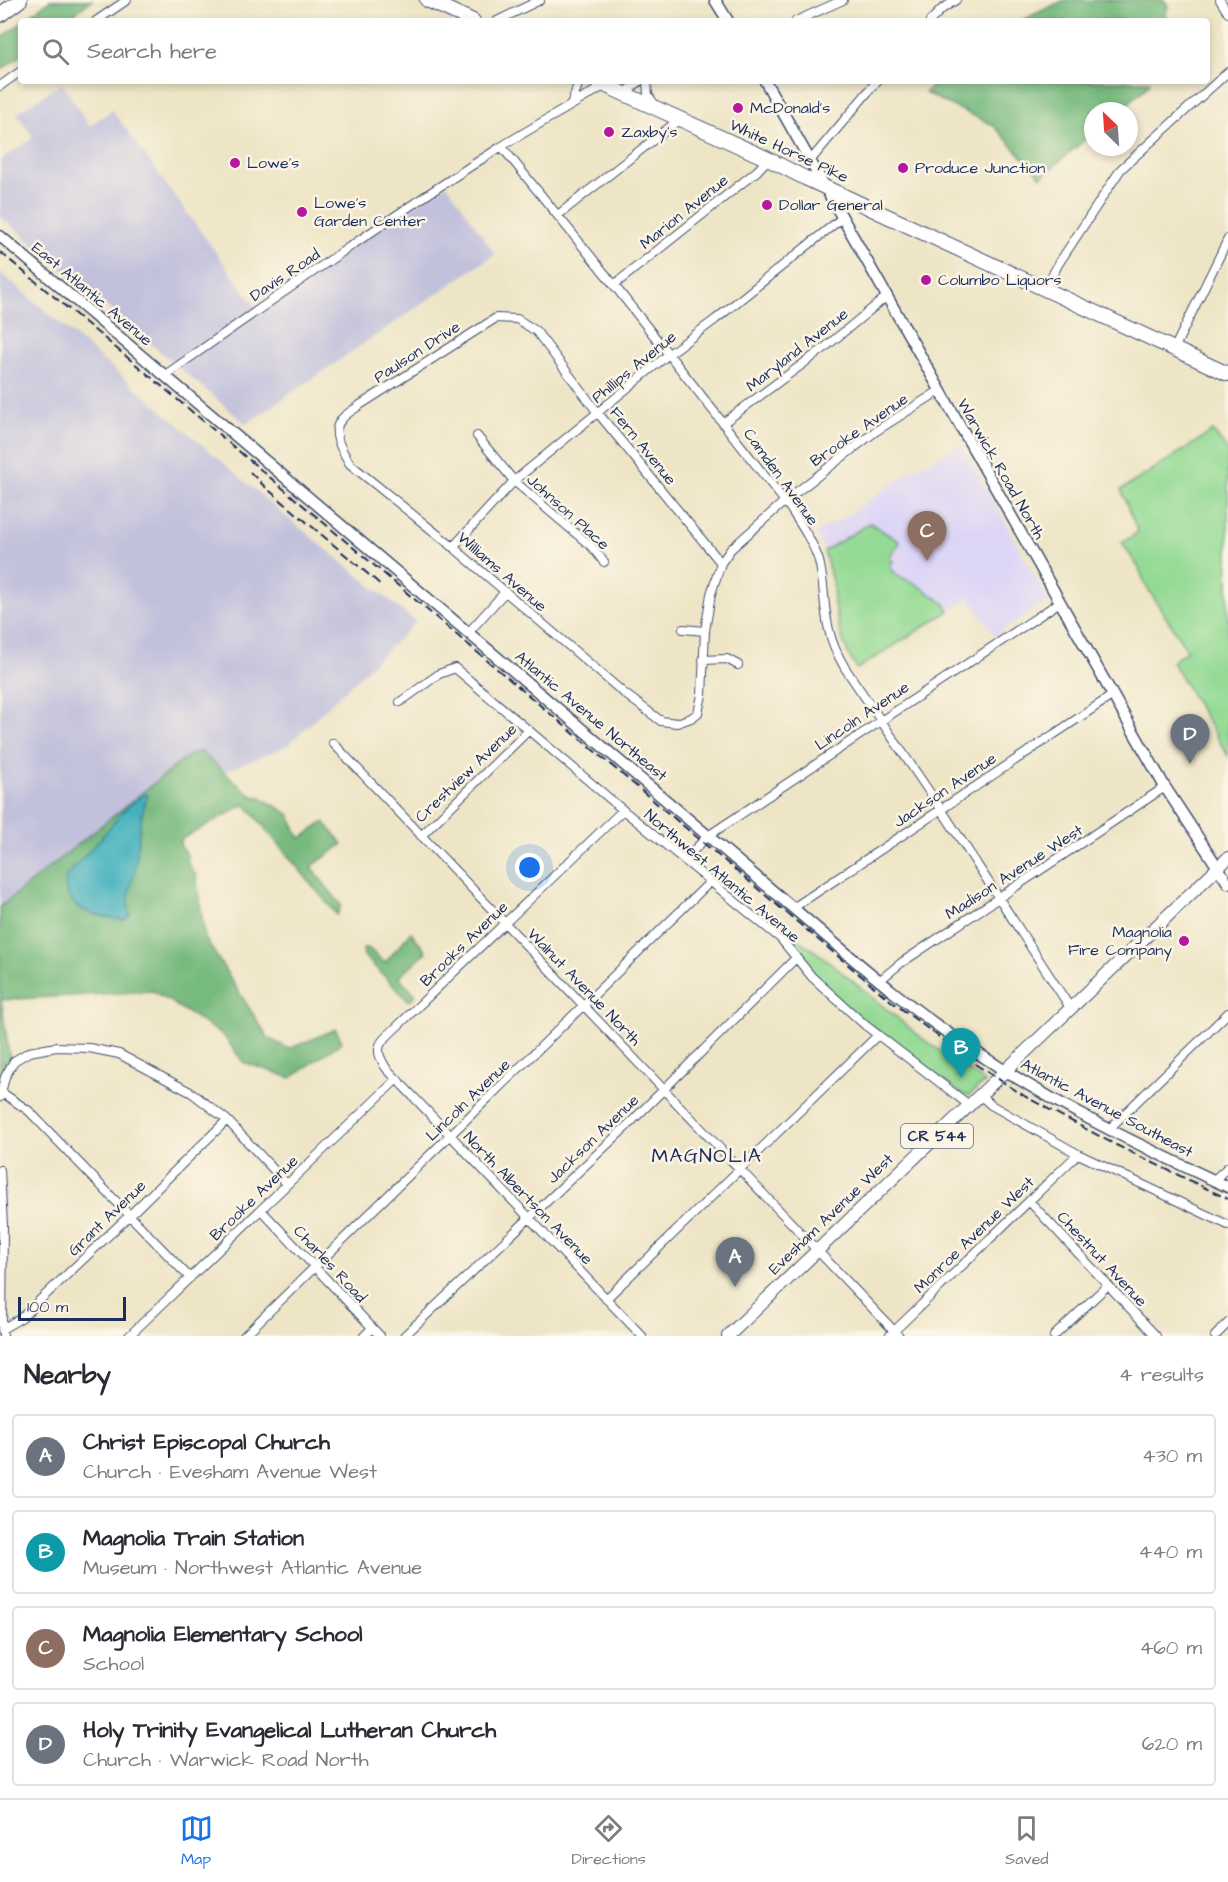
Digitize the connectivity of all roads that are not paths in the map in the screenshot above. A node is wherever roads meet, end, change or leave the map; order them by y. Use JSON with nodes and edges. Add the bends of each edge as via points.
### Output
{"nodes":[{"id":1,"x":20,"y":0,"type":"edge"},
{"id":2,"x":127,"y":0,"type":"edge"},
{"id":3,"x":427,"y":0,"type":"edge"},
{"id":4,"x":540,"y":0,"type":"edge"},
{"id":5,"x":715,"y":0,"type":"edge"},
{"id":6,"x":843,"y":0,"type":"edge"},
{"id":7,"x":956,"y":0,"type":"edge"},
{"id":8,"x":1220,"y":0,"type":"edge"},
{"id":9,"x":1228,"y":13,"type":"edge"},
{"id":10,"x":0,"y":15,"type":"edge"},
{"id":11,"x":100,"y":18,"type":"edge"},
{"id":12,"x":466,"y":18,"type":"edge"},
{"id":13,"x":502,"y":18,"type":"edge"},
{"id":14,"x":724,"y":18,"type":"edge"},
{"id":15,"x":803,"y":18,"type":"edge"},
{"id":16,"x":933,"y":18,"type":"edge"},
{"id":17,"x":1228,"y":72,"type":"edge"},
{"id":18,"x":18,"y":73,"type":"edge"},
{"id":19,"x":576,"y":84,"type":"edge"},
{"id":20,"x":599,"y":84,"type":"edge"},
{"id":21,"x":602,"y":84,"type":"edge"},
{"id":22,"x":636,"y":84,"type":"edge"},
{"id":23,"x":647,"y":84,"type":"edge"},
{"id":24,"x":767,"y":84,"type":"edge"},
{"id":25,"x":874,"y":84,"type":"edge"},
{"id":26,"x":0,"y":86,"type":"edge"},
{"id":27,"x":625,"y":93,"type":"junction"},
{"id":28,"x":571,"y":106,"type":"junction"},
{"id":29,"x":657,"y":108,"type":"junction"},
{"id":30,"x":680,"y":119,"type":"junction"},
{"id":31,"x":502,"y":147,"type":"junction"},
{"id":32,"x":768,"y":159,"type":"junction"},
{"id":33,"x":810,"y":161,"type":"junction"},
{"id":34,"x":823,"y":185,"type":"junction"},
{"id":35,"x":558,"y":215,"type":"junction"},
{"id":36,"x":842,"y":218,"type":"junction"},
{"id":37,"x":0,"y":236,"type":"edge"},
{"id":38,"x":1228,"y":239,"type":"edge"},
{"id":39,"x":614,"y":285,"type":"junction"},
{"id":40,"x":1045,"y":288,"type":"junction"},
{"id":41,"x":886,"y":297,"type":"junction"},
{"id":42,"x":520,"y":321,"type":"joint"},
{"id":43,"x":1174,"y":349,"type":"junction"},
{"id":44,"x":669,"y":354,"type":"junction"},
{"id":45,"x":1228,"y":374,"type":"edge"},
{"id":46,"x":165,"y":375,"type":"junction"},
{"id":47,"x":939,"y":391,"type":"junction"},
{"id":48,"x":598,"y":413,"type":"junction"},
{"id":49,"x":723,"y":423,"type":"junction"},
{"id":50,"x":337,"y":428,"type":"joint"},
{"id":51,"x":477,"y":436,"type":"dead end"},
{"id":52,"x":514,"y":481,"type":"junction"},
{"id":53,"x":785,"y":501,"type":"junction"},
{"id":54,"x":453,"y":548,"type":"junction"},
{"id":55,"x":604,"y":562,"type":"dead end"},
{"id":56,"x":722,"y":562,"type":"junction"},
{"id":57,"x":504,"y":593,"type":"junction"},
{"id":58,"x":1060,"y":602,"type":"junction"},
{"id":59,"x":683,"y":629,"type":"dead end"},
{"id":60,"x":705,"y":631,"type":"junction"},
{"id":61,"x":469,"y":632,"type":"junction"},
{"id":62,"x":704,"y":660,"type":"junction"},
{"id":63,"x":738,"y":665,"type":"dead end"},
{"id":64,"x":1113,"y":695,"type":"junction"},
{"id":65,"x":400,"y":702,"type":"dead end"},
{"id":66,"x":880,"y":720,"type":"junction"},
{"id":67,"x":668,"y":722,"type":"joint"},
{"id":68,"x":529,"y":729,"type":"junction"},
{"id":69,"x":333,"y":743,"type":"dead end"},
{"id":70,"x":1166,"y":787,"type":"junction"},
{"id":71,"x":941,"y":809,"type":"junction"},
{"id":72,"x":623,"y":810,"type":"junction"},
{"id":73,"x":421,"y":836,"type":"junction"},
{"id":74,"x":708,"y":836,"type":"junction"},
{"id":75,"x":1228,"y":858,"type":"edge"},
{"id":76,"x":684,"y":860,"type":"junction"},
{"id":77,"x":1218,"y":867,"type":"junction"},
{"id":78,"x":710,"y":882,"type":"junction"},
{"id":79,"x":1228,"y":883,"type":"edge"},
{"id":80,"x":999,"y":899,"type":"junction"},
{"id":81,"x":793,"y":908,"type":"junction"},
{"id":82,"x":506,"y":924,"type":"junction"},
{"id":83,"x":796,"y":958,"type":"junction"},
{"id":84,"x":879,"y":981,"type":"junction"},
{"id":85,"x":584,"y":1006,"type":"junction"},
{"id":86,"x":1071,"y":1009,"type":"junction"},
{"id":87,"x":1228,"y":1013,"type":"edge"},
{"id":88,"x":878,"y":1035,"type":"junction"},
{"id":89,"x":378,"y":1048,"type":"joint"},
{"id":90,"x":1005,"y":1071,"type":"junction"},
{"id":91,"x":397,"y":1079,"type":"junction"},
{"id":92,"x":663,"y":1090,"type":"junction"},
{"id":93,"x":1,"y":1095,"type":"edge"},
{"id":94,"x":980,"y":1095,"type":"junction"},
{"id":95,"x":969,"y":1105,"type":"junction"},
{"id":96,"x":226,"y":1120,"type":"junction"},
{"id":97,"x":1108,"y":1129,"type":"junction"},
{"id":98,"x":451,"y":1136,"type":"junction"},
{"id":99,"x":1078,"y":1154,"type":"junction"},
{"id":100,"x":1228,"y":1167,"type":"edge"},
{"id":101,"x":0,"y":1170,"type":"edge"},
{"id":102,"x":740,"y":1170,"type":"junction"},
{"id":103,"x":1214,"y":1180,"type":"junction"},
{"id":104,"x":287,"y":1184,"type":"junction"},
{"id":105,"x":1228,"y":1187,"type":"edge"},
{"id":106,"x":1029,"y":1201,"type":"junction"},
{"id":107,"x":261,"y":1210,"type":"junction"},
{"id":108,"x":130,"y":1215,"type":"junction"},
{"id":109,"x":529,"y":1218,"type":"junction"},
{"id":110,"x":1228,"y":1225,"type":"edge"},
{"id":111,"x":816,"y":1250,"type":"junction"},
{"id":112,"x":316,"y":1268,"type":"junction"},
{"id":113,"x":190,"y":1278,"type":"junction"},
{"id":114,"x":1108,"y":1285,"type":"junction"},
{"id":115,"x":606,"y":1299,"type":"junction"},
{"id":116,"x":1228,"y":1323,"type":"edge"},
{"id":117,"x":372,"y":1328,"type":"junction"},
{"id":118,"x":2,"y":1332,"type":"edge"},
{"id":119,"x":894,"y":1334,"type":"edge"},
{"id":120,"x":129,"y":1336,"type":"edge"},
{"id":121,"x":244,"y":1336,"type":"edge"},
{"id":122,"x":364,"y":1336,"type":"edge"},
{"id":123,"x":380,"y":1336,"type":"edge"},
{"id":124,"x":405,"y":1336,"type":"edge"},
{"id":125,"x":642,"y":1336,"type":"edge"},
{"id":126,"x":728,"y":1336,"type":"edge"},
{"id":127,"x":1054,"y":1336,"type":"edge"},
{"id":128,"x":1156,"y":1336,"type":"edge"},
{"id":129,"x":1215,"y":1336,"type":"edge"}],
"edges":[{"from":1,"to":10,"type":"highway"},
{"from":2,"to":11,"type":"street"},
{"from":3,"to":12,"type":"highway"},
{"from":4,"to":13,"type":"street"},
{"from":5,"to":14,"type":"street"},
{"from":6,"to":15,"type":"street"},
{"from":7,"to":16,"type":"street"},
{"from":8,"to":9,"type":"street"},
{"from":17,"to":40,"type":"street","via":[[1122,169]]},
{"from":18,"to":26,"type":"street"},
{"from":19,"to":28,"type":"street"},
{"from":20,"to":28,"type":"street","name":"Davis Road"},
{"from":21,"to":27,"type":"highway","name":"White Horse Pike"},
{"from":22,"to":27,"type":"street"},
{"from":23,"to":29,"type":"street","via":[[648,95]]},
{"from":24,"to":33,"type":"street","name":"Warwick Road North"},
{"from":25,"to":33,"type":"street"},
{"from":27,"to":29,"type":"highway","name":"White Horse Pike"},
{"from":28,"to":31,"type":"street","name":"Davis Road"},
{"from":29,"to":30,"type":"highway","name":"White Horse Pike"},
{"from":30,"to":32,"type":"highway","name":"White Horse Pike"},
{"from":30,"to":35,"type":"street"},
{"from":31,"to":35,"type":"street","name":"Camden Avenue"},
{"from":31,"to":46,"type":"street","name":"Davis Road"},
{"from":32,"to":34,"type":"highway","name":"White Horse Pike"},
{"from":32,"to":39,"type":"street","name":"Marion Avenue"},
{"from":33,"to":34,"type":"street","name":"Warwick Road North"},
{"from":34,"to":36,"type":"street","name":"Warwick Road North"},
{"from":34,"to":40,"type":"highway","name":"White Horse Pike"},
{"from":35,"to":39,"type":"street","name":"Camden Avenue"},
{"from":36,"to":41,"type":"street","name":"Warwick Road North"},
{"from":36,"to":44,"type":"street","name":"Phillips Avenue"},
{"from":37,"to":46,"type":"street","name":"East Atlantic Avenue"},
{"from":38,"to":43,"type":"street"},
{"from":39,"to":44,"type":"street","name":"Camden Avenue"},
{"from":40,"to":43,"type":"highway","name":"White Horse Pike"},
{"from":41,"to":47,"type":"street","name":"Warwick Road North"},
{"from":41,"to":49,"type":"street","name":"Maryland Avenue"},
{"from":42,"to":48,"type":"street","name":"Fern Avenue","via":[[536,331]]},
{"from":42,"to":50,"type":"street","name":"Paulson Drive","via":[[496,318],[360,405],[340,420]]},
{"from":43,"to":45,"type":"highway","name":"White Horse Pike"},
{"from":44,"to":48,"type":"street","name":"Phillips Avenue"},
{"from":44,"to":49,"type":"street","name":"Camden Avenue"},
{"from":46,"to":61,"type":"street","name":"Atlantic Avenue Northeast"},
{"from":47,"to":53,"type":"street","name":"Brooke Avenue","via":[[876,431]]},
{"from":47,"to":58,"type":"street","name":"Warwick Road North"},
{"from":48,"to":52,"type":"street","name":"Phillips Avenue"},
{"from":48,"to":56,"type":"street","name":"Fern Avenue"},
{"from":49,"to":53,"type":"street","name":"Camden Avenue"},
{"from":50,"to":54,"type":"street","name":"Williams Avenue","via":[[350,464]]},
{"from":51,"to":52,"type":"street","name":"Johnson Place"},
{"from":52,"to":54,"type":"street","name":"Phillips Avenue"},
{"from":52,"to":55,"type":"street","name":"Johnson Place","via":[[592,547]]},
{"from":53,"to":56,"type":"street","name":"Brooke Avenue","via":[[731,549]]},
{"from":53,"to":66,"type":"street","name":"Camden Avenue","via":[[818,558],[834,648]]},
{"from":54,"to":57,"type":"street","name":"Williams Avenue"},
{"from":56,"to":60,"type":"street","name":"Brooke Avenue","via":[[712,588]]},
{"from":57,"to":61,"type":"street"},
{"from":57,"to":67,"type":"street","name":"Williams Avenue","via":[[625,694]]},
{"from":58,"to":64,"type":"street","name":"Warwick Road North"},
{"from":58,"to":66,"type":"street","name":"Lincoln Avenue"},
{"from":59,"to":60,"type":"street"},
{"from":60,"to":62,"type":"street","name":"Brooke Avenue"},
{"from":61,"to":74,"type":"street","name":"Atlantic Avenue Northeast"},
{"from":62,"to":63,"type":"street","via":[[727,659]]},
{"from":62,"to":67,"type":"street","name":"Brooke Avenue","via":[[698,713],[677,723]]},
{"from":64,"to":70,"type":"street","name":"Warwick Road North"},
{"from":64,"to":71,"type":"street","name":"Jackson Avenue"},
{"from":65,"to":68,"type":"street","name":"Northwest Atlantic Avenue","via":[[439,674],[455,668]]},
{"from":66,"to":71,"type":"street","name":"Camden Avenue"},
{"from":66,"to":74,"type":"street","name":"Lincoln Avenue"},
{"from":68,"to":72,"type":"street","name":"Northwest Atlantic Avenue"},
{"from":68,"to":73,"type":"street","name":"Crestview Avenue"},
{"from":69,"to":73,"type":"street","name":"Walnut Avenue North"},
{"from":70,"to":77,"type":"street","name":"Warwick Road North"},
{"from":70,"to":80,"type":"street","name":"Madison Avenue West"},
{"from":71,"to":80,"type":"street","name":"Camden Avenue"},
{"from":71,"to":81,"type":"street","name":"Jackson Avenue"},
{"from":72,"to":76,"type":"street","name":"Northwest Atlantic Avenue"},
{"from":72,"to":82,"type":"street","name":"Brooks Avenue"},
{"from":73,"to":82,"type":"street","name":"Walnut Avenue North"},
{"from":74,"to":76,"type":"street","name":"Lincoln Avenue"},
{"from":74,"to":81,"type":"street","name":"Atlantic Avenue Northeast"},
{"from":75,"to":77,"type":"main road","number":"CR 544"},
{"from":76,"to":78,"type":"street","name":"Northwest Atlantic Avenue"},
{"from":77,"to":79,"type":"street","name":"Warwick Road North"},
{"from":77,"to":86,"type":"main road","name":"Evesham Avenue West","number":"CR 544"},
{"from":78,"to":83,"type":"street","name":"Northwest Atlantic Avenue","via":[[781,939]]},
{"from":78,"to":85,"type":"street","name":"Lincoln Avenue"},
{"from":80,"to":84,"type":"street","name":"Madison Avenue West"},
{"from":80,"to":86,"type":"street","name":"Camden Avenue"},
{"from":81,"to":84,"type":"street","name":"Atlantic Avenue Northeast"},
{"from":82,"to":85,"type":"street","name":"Walnut Avenue North"},
{"from":82,"to":89,"type":"street","name":"Brooks Avenue"},
{"from":83,"to":88,"type":"street","name":"Northwest Atlantic Avenue","via":[[834,998]]},
{"from":83,"to":92,"type":"street","name":"Jackson Avenue"},
{"from":84,"to":90,"type":"street","name":"Atlantic Avenue Northeast"},
{"from":85,"to":92,"type":"street","name":"Walnut Avenue North"},
{"from":85,"to":98,"type":"street","name":"Lincoln Avenue"},
{"from":86,"to":90,"type":"main road","name":"Evesham Avenue West","number":"CR 544"},
{"from":87,"to":97,"type":"street"},
{"from":88,"to":95,"type":"street","name":"Northwest Atlantic Avenue"},
{"from":88,"to":102,"type":"street"},
{"from":89,"to":91,"type":"street","name":"North Albertson Avenue","via":[[386,1068]]},
{"from":90,"to":94,"type":"main road","name":"Evesham Avenue West","number":"CR 544"},
{"from":90,"to":97,"type":"street","name":"Atlantic Avenue Southeast"},
{"from":91,"to":98,"type":"street","name":"North Albertson Avenue"},
{"from":91,"to":104,"type":"street","name":"Brooke Avenue"},
{"from":92,"to":102,"type":"street","name":"Walnut Avenue North"},
{"from":92,"to":109,"type":"street","name":"Jackson Avenue"},
{"from":93,"to":96,"type":"street","via":[[14,1061],[29,1052],[56,1047],[89,1048],[119,1054],[150,1069],[192,1092]]},
{"from":93,"to":108,"type":"street","via":[[29,1111]]},
{"from":94,"to":95,"type":"main road","name":"Evesham Avenue West","number":"CR 544"},
{"from":94,"to":99,"type":"street"},
{"from":95,"to":111,"type":"main road","name":"Evesham Avenue West","number":"CR 544"},
{"from":96,"to":104,"type":"street"},
{"from":96,"to":108,"type":"street","name":"Grant Avenue"},
{"from":97,"to":103,"type":"street","name":"Atlantic Avenue Southeast"},
{"from":98,"to":109,"type":"street","name":"North Albertson Avenue"},
{"from":98,"to":112,"type":"street","name":"Lincoln Avenue"},
{"from":99,"to":106,"type":"street","name":"Monroe Avenue West"},
{"from":99,"to":110,"type":"street"},
{"from":100,"to":103,"type":"street"},
{"from":101,"to":118,"type":"street"},
{"from":102,"to":111,"type":"street","name":"Walnut Avenue North"},
{"from":102,"to":115,"type":"street"},
{"from":103,"to":105,"type":"street","name":"Atlantic Avenue Southeast"},
{"from":104,"to":107,"type":"street","name":"Brooke Avenue"},
{"from":106,"to":114,"type":"street","name":"Chestnut Avenue"},
{"from":106,"to":119,"type":"street","name":"Monroe Avenue West"},
{"from":107,"to":112,"type":"street","name":"Charles Road"},
{"from":107,"to":113,"type":"street","name":"Brooke Avenue"},
{"from":108,"to":113,"type":"street"},
{"from":108,"to":118,"type":"street","name":"Grant Avenue"},
{"from":109,"to":115,"type":"street","name":"North Albertson Avenue"},
{"from":109,"to":124,"type":"street","name":"Jackson Avenue"},
{"from":111,"to":119,"type":"street","name":"Walnut Avenue North"},
{"from":111,"to":126,"type":"main road","name":"Evesham Avenue West","number":"CR 544"},
{"from":112,"to":117,"type":"street","name":"Charles Road"},
{"from":112,"to":121,"type":"street","name":"Lincoln Avenue"},
{"from":113,"to":120,"type":"street","name":"Brooke Avenue"},
{"from":114,"to":127,"type":"street"},
{"from":114,"to":128,"type":"street","name":"Chestnut Avenue"},
{"from":115,"to":125,"type":"street","name":"North Albertson Avenue"},
{"from":116,"to":129,"type":"street"},
{"from":117,"to":122,"type":"street"},
{"from":117,"to":123,"type":"street","name":"Charles Road"}]}
